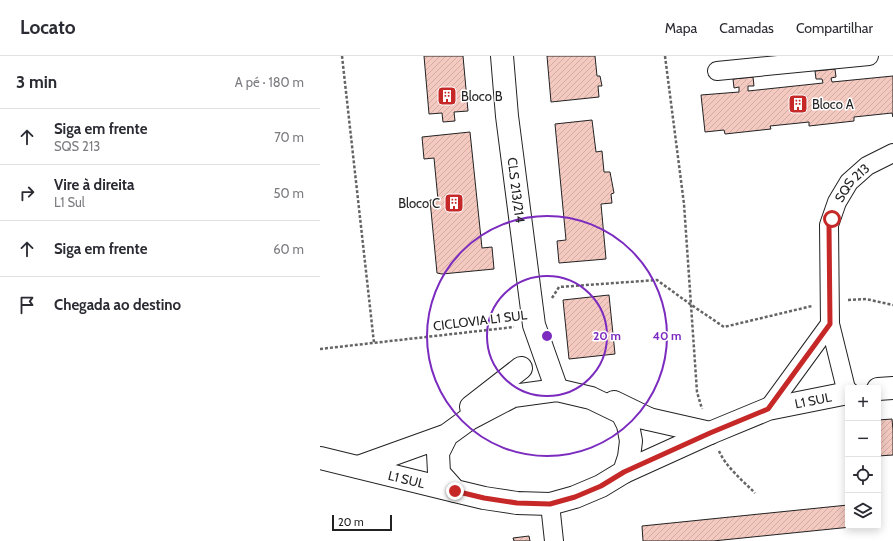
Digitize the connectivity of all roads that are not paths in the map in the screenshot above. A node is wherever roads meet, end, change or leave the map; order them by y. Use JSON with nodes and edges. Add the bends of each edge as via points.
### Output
{"nodes":[{"id":1,"x":502,"y":56,"type":"edge"},
{"id":2,"x":869,"y":56,"type":"edge"},
{"id":3,"x":717,"y":71,"type":"dead end"},
{"id":4,"x":893,"y":153,"type":"edge"},
{"id":5,"x":830,"y":324,"type":"junction"},
{"id":6,"x":534,"y":325,"type":"junction"},
{"id":7,"x":521,"y":368,"type":"junction"},
{"id":8,"x":554,"y":381,"type":"junction"},
{"id":9,"x":846,"y":385,"type":"edge"},
{"id":10,"x":893,"y":388,"type":"edge"},
{"id":11,"x":881,"y":390,"type":"edge"},
{"id":12,"x":845,"y":394,"type":"edge"},
{"id":13,"x":512,"y":396,"type":"junction"},
{"id":14,"x":768,"y":409,"type":"junction"},
{"id":15,"x":622,"y":413,"type":"junction"},
{"id":16,"x":649,"y":419,"type":"junction"},
{"id":17,"x":710,"y":433,"type":"junction"},
{"id":18,"x":447,"y":435,"type":"junction"},
{"id":19,"x":421,"y":445,"type":"junction"},
{"id":20,"x":320,"y":458,"type":"edge"},
{"id":21,"x":358,"y":467,"type":"junction"},
{"id":22,"x":624,"y":472,"type":"junction"},
{"id":23,"x":455,"y":491,"type":"junction"},
{"id":24,"x":550,"y":504,"type":"junction"},
{"id":25,"x":554,"y":541,"type":"edge"}],
"edges":[{"from":1,"to":6,"type":"street","name":"CLS 213/214","via":[[507,116]]},
{"from":2,"to":3,"type":"street"},
{"from":4,"to":5,"type":"street","name":"SQS 213","via":[[867,166],[849,182],[829,225]]},
{"from":5,"to":9,"type":"street","name":"SQS 213"},
{"from":5,"to":14,"type":"street"},
{"from":6,"to":7,"type":"street","name":"CLS 213/214"},
{"from":6,"to":8,"type":"street","name":"CLS 213/214"},
{"from":7,"to":13,"type":"street","name":"CLS 213/214"},
{"from":7,"to":19,"type":"street"},
{"from":8,"to":13,"type":"street"},
{"from":8,"to":15,"type":"street"},
{"from":8,"to":16,"type":"street"},
{"from":10,"to":11,"type":"street"},
{"from":12,"to":14,"type":"street","name":"L1 SUL"},
{"from":13,"to":18,"type":"street","via":[[469,419]]},
{"from":14,"to":17,"type":"street","name":"L1 SUL"},
{"from":15,"to":16,"type":"street"},
{"from":15,"to":22,"type":"street","via":[[628,425],[631,441]]},
{"from":16,"to":17,"type":"street"},
{"from":17,"to":22,"type":"street","name":"L1 SUL"},
{"from":18,"to":19,"type":"street","name":"L1 SUL"},
{"from":18,"to":23,"type":"street","via":[[438,453],[439,473]]},
{"from":19,"to":21,"type":"street","name":"L1 SUL"},
{"from":20,"to":21,"type":"street","name":"L1 SUL"},
{"from":21,"to":23,"type":"street","name":"L1 SUL"},
{"from":22,"to":24,"type":"street","name":"L1 SUL","via":[[601,486]]},
{"from":23,"to":24,"type":"street","name":"L1 SUL","via":[[517,503]]},
{"from":24,"to":25,"type":"street"}]}
